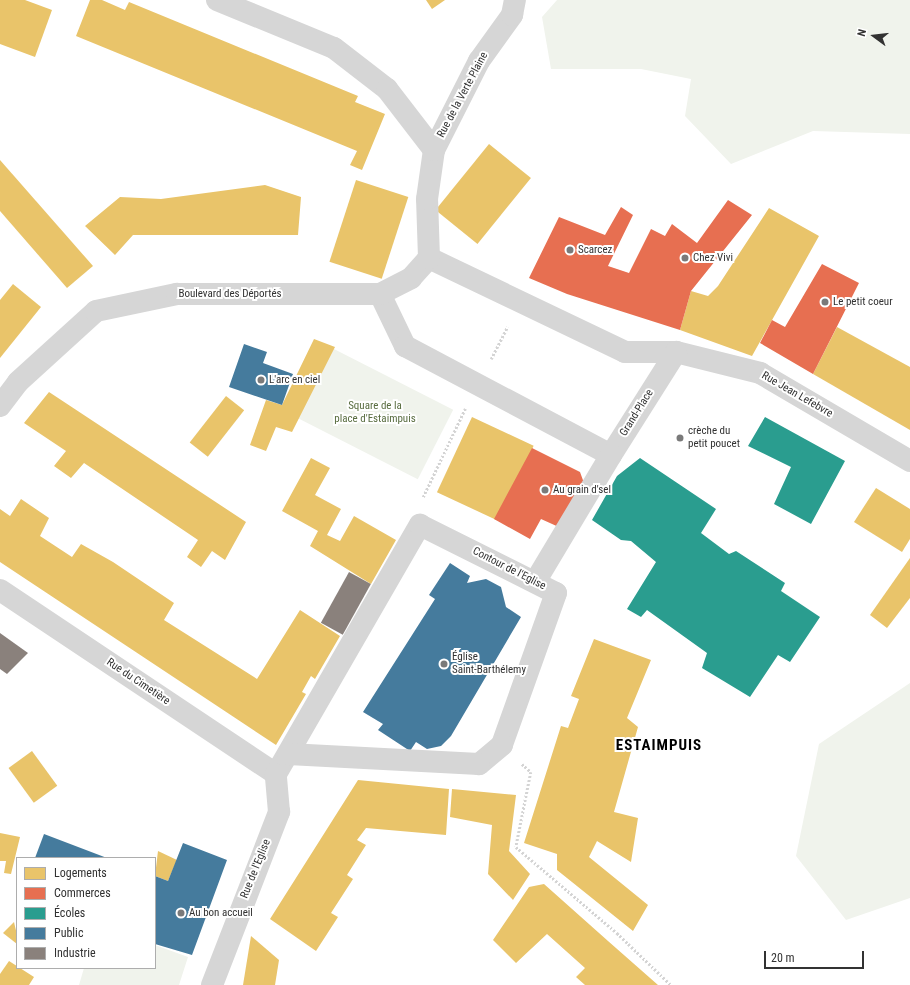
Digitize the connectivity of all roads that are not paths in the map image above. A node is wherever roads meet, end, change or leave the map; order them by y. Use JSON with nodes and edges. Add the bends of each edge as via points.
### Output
{"nodes":[{"id":1,"x":217,"y":0,"type":"edge"},
{"id":2,"x":515,"y":0,"type":"edge"},
{"id":3,"x":434,"y":150,"type":"junction"},
{"id":4,"x":429,"y":258,"type":"junction"},
{"id":5,"x":380,"y":294,"type":"junction"},
{"id":6,"x":676,"y":352,"type":"junction"},
{"id":7,"x":0,"y":406,"type":"edge"},
{"id":8,"x":611,"y":455,"type":"junction"},
{"id":9,"x":910,"y":461,"type":"edge"},
{"id":10,"x":535,"y":582,"type":"junction"},
{"id":11,"x":0,"y":590,"type":"edge"},
{"id":12,"x":288,"y":754,"type":"junction"},
{"id":13,"x":276,"y":774,"type":"junction"},
{"id":14,"x":212,"y":985,"type":"edge"}],
"edges":[{"from":1,"to":3,"type":"street","via":[[334,48],[387,89]]},
{"from":2,"to":3,"type":"street","name":"Rue de la Verte Plaine","via":[[512,15],[479,61]]},
{"from":3,"to":4,"type":"street","name":"Rue de la Verte Plaine","via":[[427,199]]},
{"from":4,"to":5,"type":"street","via":[[411,278]]},
{"from":4,"to":6,"type":"street","via":[[625,352]]},
{"from":5,"to":7,"type":"street","name":"Boulevard des Déportés","via":[[177,294],[96,311],[18,382]]},
{"from":5,"to":8,"type":"street","via":[[405,346]]},
{"from":6,"to":8,"type":"street","name":"Grand-Place"},
{"from":6,"to":9,"type":"street","name":"Rue Jean Lefebvre","via":[[760,372]]},
{"from":8,"to":10,"type":"street","name":"Grand-Place"},
{"from":10,"to":12,"type":"street","name":"Contour de l'Eglise","via":[[420,525]]},
{"from":10,"to":12,"type":"street","name":"Contour de l'Eglise","via":[[556,594],[502,745],[479,764]]},
{"from":11,"to":13,"type":"street","name":"Rue du Cimetière"},
{"from":12,"to":13,"type":"street","name":"Contour de l'Eglise"},
{"from":13,"to":14,"type":"street","name":"Rue de l'Eglise","via":[[279,812],[252,876]]}]}
